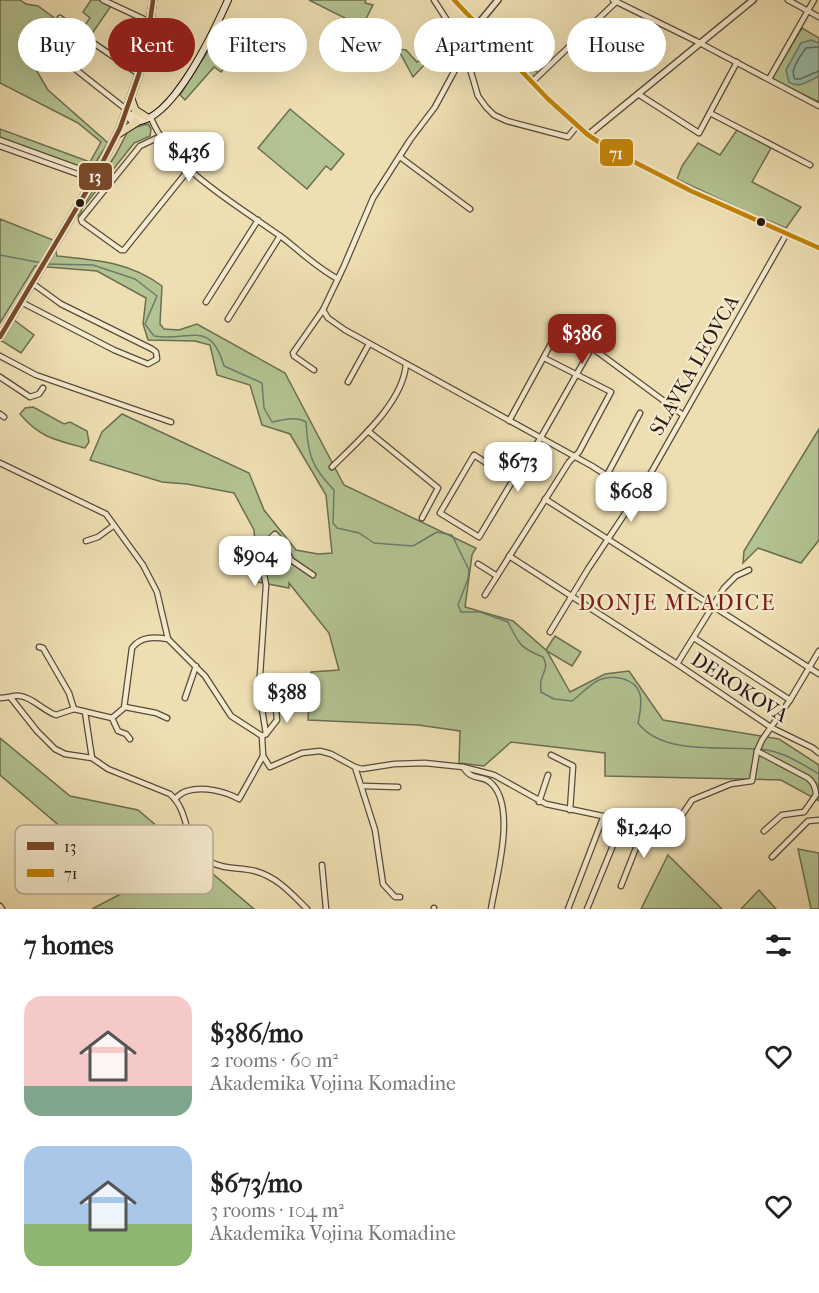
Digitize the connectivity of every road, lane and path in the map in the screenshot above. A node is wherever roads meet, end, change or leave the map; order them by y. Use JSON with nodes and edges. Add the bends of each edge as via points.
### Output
{"nodes":[{"id":1,"x":103,"y":0,"type":"edge"},
{"id":2,"x":153,"y":0,"type":"edge"},
{"id":3,"x":228,"y":0,"type":"edge"},
{"id":4,"x":434,"y":0,"type":"edge"},
{"id":5,"x":454,"y":0,"type":"edge"},
{"id":6,"x":498,"y":0,"type":"edge"},
{"id":7,"x":753,"y":0,"type":"edge"},
{"id":8,"x":788,"y":0,"type":"edge"},
{"id":9,"x":814,"y":0,"type":"edge"},
{"id":10,"x":615,"y":1,"type":"edge"},
{"id":11,"x":807,"y":11,"type":"junction"},
{"id":12,"x":819,"y":17,"type":"edge"},
{"id":13,"x":141,"y":18,"type":"edge"},
{"id":14,"x":151,"y":18,"type":"edge"},
{"id":15,"x":446,"y":18,"type":"edge"},
{"id":16,"x":472,"y":18,"type":"edge"},
{"id":17,"x":483,"y":18,"type":"edge"},
{"id":18,"x":700,"y":43,"type":"junction"},
{"id":19,"x":96,"y":45,"type":"edge"},
{"id":20,"x":737,"y":62,"type":"junction"},
{"id":21,"x":78,"y":72,"type":"edge"},
{"id":22,"x":454,"y":72,"type":"edge"},
{"id":23,"x":471,"y":72,"type":"edge"},
{"id":24,"x":523,"y":72,"type":"edge"},
{"id":25,"x":139,"y":74,"type":"joint"},
{"id":26,"x":769,"y":79,"type":"junction"},
{"id":27,"x":532,"y":82,"type":"junction"},
{"id":28,"x":638,"y":94,"type":"junction"},
{"id":29,"x":131,"y":99,"type":"junction"},
{"id":30,"x":819,"y":106,"type":"edge"},
{"id":31,"x":127,"y":112,"type":"junction"},
{"id":32,"x":710,"y":113,"type":"junction"},
{"id":33,"x":149,"y":118,"type":"junction"},
{"id":34,"x":137,"y":122,"type":"junction"},
{"id":35,"x":577,"y":126,"type":"junction"},
{"id":36,"x":118,"y":134,"type":"junction"},
{"id":37,"x":588,"y":135,"type":"junction"},
{"id":38,"x":159,"y":137,"type":"junction"},
{"id":39,"x":0,"y":140,"type":"edge"},
{"id":40,"x":0,"y":146,"type":"edge"},
{"id":41,"x":400,"y":157,"type":"junction"},
{"id":42,"x":810,"y":165,"type":"dead end"},
{"id":43,"x":190,"y":168,"type":"junction"},
{"id":44,"x":92,"y":176,"type":"junction"},
{"id":45,"x":470,"y":209,"type":"dead end"},
{"id":46,"x":258,"y":220,"type":"junction"},
{"id":47,"x":786,"y":233,"type":"junction"},
{"id":48,"x":280,"y":236,"type":"junction"},
{"id":49,"x":819,"y":248,"type":"edge"},
{"id":50,"x":338,"y":279,"type":"junction"},
{"id":51,"x":32,"y":284,"type":"junction"},
{"id":52,"x":21,"y":302,"type":"junction"},
{"id":53,"x":206,"y":302,"type":"dead end"},
{"id":54,"x":323,"y":310,"type":"junction"},
{"id":55,"x":228,"y":319,"type":"dead end"},
{"id":56,"x":559,"y":329,"type":"dead end"},
{"id":57,"x":576,"y":336,"type":"dead end"},
{"id":58,"x":0,"y":337,"type":"edge"},
{"id":59,"x":369,"y":344,"type":"junction"},
{"id":60,"x":592,"y":348,"type":"junction"},
{"id":61,"x":0,"y":356,"type":"edge"},
{"id":62,"x":544,"y":358,"type":"junction"},
{"id":63,"x":406,"y":364,"type":"junction"},
{"id":64,"x":314,"y":370,"type":"dead end"},
{"id":65,"x":576,"y":374,"type":"junction"},
{"id":66,"x":0,"y":377,"type":"edge"},
{"id":67,"x":348,"y":382,"type":"dead end"},
{"id":68,"x":43,"y":388,"type":"dead end"},
{"id":69,"x":640,"y":413,"type":"dead end"},
{"id":70,"x":683,"y":415,"type":"junction"},
{"id":71,"x":509,"y":421,"type":"junction"},
{"id":72,"x":171,"y":422,"type":"dead end"},
{"id":73,"x":368,"y":431,"type":"junction"},
{"id":74,"x":540,"y":439,"type":"junction"},
{"id":75,"x":574,"y":456,"type":"junction"},
{"id":76,"x":0,"y":463,"type":"edge"},
{"id":77,"x":332,"y":467,"type":"dead end"},
{"id":78,"x":607,"y":475,"type":"junction"},
{"id":79,"x":513,"y":480,"type":"junction"},
{"id":80,"x":637,"y":495,"type":"junction"},
{"id":81,"x":545,"y":499,"type":"junction"},
{"id":82,"x":422,"y":518,"type":"dead end"},
{"id":83,"x":113,"y":526,"type":"junction"},
{"id":84,"x":608,"y":539,"type":"junction"},
{"id":85,"x":86,"y":541,"type":"dead end"},
{"id":86,"x":509,"y":556,"type":"junction"},
{"id":87,"x":478,"y":564,"type":"dead end"},
{"id":88,"x":749,"y":570,"type":"dead end"},
{"id":89,"x":313,"y":575,"type":"dead end"},
{"id":90,"x":497,"y":576,"type":"junction"},
{"id":91,"x":485,"y":595,"type":"dead end"},
{"id":92,"x":570,"y":596,"type":"junction"},
{"id":93,"x":714,"y":607,"type":"junction"},
{"id":94,"x":550,"y":632,"type":"dead end"},
{"id":95,"x":694,"y":638,"type":"junction"},
{"id":96,"x":168,"y":639,"type":"junction"},
{"id":97,"x":39,"y":647,"type":"dead end"},
{"id":98,"x":819,"y":651,"type":"edge"},
{"id":99,"x":676,"y":664,"type":"junction"},
{"id":100,"x":196,"y":666,"type":"junction"},
{"id":101,"x":809,"y":668,"type":"junction"},
{"id":102,"x":819,"y":674,"type":"edge"},
{"id":103,"x":0,"y":698,"type":"edge"},
{"id":104,"x":11,"y":698,"type":"junction"},
{"id":105,"x":185,"y":698,"type":"dead end"},
{"id":106,"x":278,"y":699,"type":"dead end"},
{"id":107,"x":790,"y":700,"type":"junction"},
{"id":108,"x":125,"y":707,"type":"junction"},
{"id":109,"x":74,"y":709,"type":"junction"},
{"id":110,"x":85,"y":712,"type":"junction"},
{"id":111,"x":112,"y":718,"type":"junction"},
{"id":112,"x":167,"y":718,"type":"dead end"},
{"id":113,"x":772,"y":728,"type":"junction"},
{"id":114,"x":264,"y":735,"type":"junction"},
{"id":115,"x":129,"y":739,"type":"dead end"},
{"id":116,"x":758,"y":751,"type":"junction"},
{"id":117,"x":819,"y":753,"type":"edge"},
{"id":118,"x":551,"y":755,"type":"dead end"},
{"id":119,"x":263,"y":756,"type":"junction"},
{"id":120,"x":92,"y":758,"type":"junction"},
{"id":121,"x":355,"y":767,"type":"junction"},
{"id":122,"x":463,"y":767,"type":"junction"},
{"id":123,"x":548,"y":776,"type":"dead end"},
{"id":124,"x":362,"y":786,"type":"junction"},
{"id":125,"x":398,"y":787,"type":"dead end"},
{"id":126,"x":175,"y":799,"type":"junction"},
{"id":127,"x":539,"y":802,"type":"junction"},
{"id":128,"x":570,"y":810,"type":"junction"},
{"id":129,"x":804,"y":812,"type":"junction"},
{"id":130,"x":603,"y":818,"type":"junction"},
{"id":131,"x":819,"y":820,"type":"edge"},
{"id":132,"x":622,"y":821,"type":"junction"},
{"id":133,"x":808,"y":821,"type":"junction"},
{"id":134,"x":185,"y":825,"type":"edge"},
{"id":135,"x":645,"y":825,"type":"junction"},
{"id":136,"x":764,"y":831,"type":"dead end"},
{"id":137,"x":772,"y":856,"type":"dead end"},
{"id":138,"x":213,"y":863,"type":"edge"},
{"id":139,"x":322,"y":865,"type":"dead end"},
{"id":140,"x":621,"y":886,"type":"dead end"},
{"id":141,"x":400,"y":897,"type":"dead end"},
{"id":142,"x":307,"y":909,"type":"edge"},
{"id":143,"x":326,"y":909,"type":"edge"},
{"id":144,"x":491,"y":909,"type":"edge"},
{"id":145,"x":568,"y":909,"type":"edge"},
{"id":146,"x":587,"y":909,"type":"edge"}],
"edges":[{"from":1,"to":13,"type":"street"},
{"from":2,"to":14,"type":"main road"},
{"from":3,"to":33,"type":"main road","via":[[199,60],[176,93]]},
{"from":4,"to":15,"type":"street"},
{"from":5,"to":16,"type":"street"},
{"from":6,"to":17,"type":"street"},
{"from":7,"to":18,"type":"street"},
{"from":8,"to":11,"type":"street"},
{"from":9,"to":11,"type":"street"},
{"from":10,"to":18,"type":"street"},
{"from":10,"to":27,"type":"street"},
{"from":11,"to":12,"type":"street"},
{"from":11,"to":26,"type":"street"},
{"from":18,"to":20,"type":"street"},
{"from":18,"to":28,"type":"street"},
{"from":19,"to":25,"type":"street"},
{"from":20,"to":26,"type":"street"},
{"from":20,"to":32,"type":"street"},
{"from":21,"to":31,"type":"street"},
{"from":22,"to":41,"type":"street"},
{"from":23,"to":35,"type":"street","via":[[480,99],[494,115],[568,137]]},
{"from":24,"to":27,"type":"street"},
{"from":25,"to":29,"type":"main road"},
{"from":26,"to":30,"type":"street"},
{"from":27,"to":35,"type":"street"},
{"from":28,"to":32,"type":"street","via":[[699,133]]},
{"from":28,"to":37,"type":"street"},
{"from":29,"to":31,"type":"main road"},
{"from":29,"to":33,"type":"main road","via":[[135,110]]},
{"from":31,"to":33,"type":"main road"},
{"from":31,"to":34,"type":"main road"},
{"from":31,"to":36,"type":"main road"},
{"from":32,"to":42,"type":"street"},
{"from":33,"to":34,"type":"main road"},
{"from":33,"to":38,"type":"street"},
{"from":34,"to":36,"type":"main road"},
{"from":35,"to":37,"type":"street"},
{"from":36,"to":44,"type":"main road"},
{"from":37,"to":47,"type":"street","via":[[682,186]]},
{"from":38,"to":43,"type":"street"},
{"from":38,"to":43,"type":"street","via":[[140,146],[82,222],[124,250]]},
{"from":39,"to":44,"type":"street"},
{"from":40,"to":44,"type":"street"},
{"from":41,"to":45,"type":"street"},
{"from":41,"to":50,"type":"street","via":[[369,207]]},
{"from":43,"to":46,"type":"street"},
{"from":44,"to":51,"type":"main road"},
{"from":46,"to":48,"type":"street"},
{"from":46,"to":53,"type":"street"},
{"from":47,"to":49,"type":"street"},
{"from":47,"to":70,"type":"street","name":"SLAVKA LEOVCA"},
{"from":48,"to":50,"type":"street"},
{"from":48,"to":55,"type":"street"},
{"from":50,"to":54,"type":"street"},
{"from":51,"to":52,"type":"main road"},
{"from":51,"to":52,"type":"street","via":[[61,304],[152,349],[157,359],[148,364],[114,350]]},
{"from":52,"to":58,"type":"main road"},
{"from":54,"to":59,"type":"street","via":[[328,318]]},
{"from":54,"to":64,"type":"street","via":[[294,352]]},
{"from":56,"to":62,"type":"street"},
{"from":57,"to":60,"type":"street"},
{"from":59,"to":63,"type":"street"},
{"from":59,"to":67,"type":"street"},
{"from":60,"to":65,"type":"street"},
{"from":60,"to":70,"type":"street"},
{"from":61,"to":72,"type":"street","via":[[36,375]]},
{"from":62,"to":65,"type":"street"},
{"from":62,"to":71,"type":"street"},
{"from":63,"to":71,"type":"street"},
{"from":63,"to":73,"type":"street","via":[[396,394]]},
{"from":65,"to":74,"type":"street"},
{"from":65,"to":75,"type":"street","via":[[611,392]]},
{"from":66,"to":68,"type":"street","via":[[30,397]]},
{"from":69,"to":78,"type":"street"},
{"from":70,"to":80,"type":"street","name":"SLAVKA LEOVCA"},
{"from":71,"to":74,"type":"street"},
{"from":73,"to":77,"type":"street"},
{"from":73,"to":82,"type":"street","via":[[438,488]]},
{"from":74,"to":75,"type":"street"},
{"from":74,"to":79,"type":"street"},
{"from":75,"to":78,"type":"street"},
{"from":75,"to":81,"type":"street"},
{"from":76,"to":83,"type":"street","via":[[99,510]]},
{"from":78,"to":80,"type":"street"},
{"from":79,"to":79,"type":"street","via":[[479,537],[440,513],[474,455]]},
{"from":80,"to":84,"type":"street","name":"SLAVKA LEOVCA"},
{"from":81,"to":84,"type":"street"},
{"from":81,"to":86,"type":"street"},
{"from":83,"to":85,"type":"street"},
{"from":83,"to":96,"type":"street","via":[[143,565],[157,592]]},
{"from":84,"to":92,"type":"street","name":"SLAVKA LEOVCA"},
{"from":84,"to":93,"type":"street"},
{"from":86,"to":90,"type":"street"},
{"from":86,"to":92,"type":"street","name":"DEROKOVA"},
{"from":87,"to":90,"type":"street"},
{"from":88,"to":93,"type":"street","via":[[724,588]]},
{"from":89,"to":114,"type":"street","via":[[291,560],[275,534],[259,549],[266,585],[259,690]]},
{"from":90,"to":91,"type":"street"},
{"from":92,"to":94,"type":"street","name":"SLAVKA LEOVCA"},
{"from":92,"to":99,"type":"street","name":"DEROKOVA"},
{"from":93,"to":95,"type":"street"},
{"from":93,"to":101,"type":"street"},
{"from":95,"to":99,"type":"street","name":"DEROKOVA"},
{"from":95,"to":107,"type":"street","name":"DEROKOVA"},
{"from":96,"to":100,"type":"street"},
{"from":96,"to":108,"type":"street","via":[[142,639],[132,648]]},
{"from":97,"to":109,"type":"street","via":[[69,693]]},
{"from":98,"to":101,"type":"street"},
{"from":99,"to":113,"type":"street","name":"DEROKOVA"},
{"from":100,"to":105,"type":"street"},
{"from":100,"to":114,"type":"street","via":[[231,716]]},
{"from":101,"to":102,"type":"street"},
{"from":101,"to":107,"type":"street"},
{"from":103,"to":104,"type":"street"},
{"from":104,"to":109,"type":"street","via":[[27,698],[56,715]]},
{"from":104,"to":120,"type":"street","via":[[55,749]]},
{"from":106,"to":114,"type":"street","via":[[277,720]]},
{"from":107,"to":113,"type":"street"},
{"from":108,"to":111,"type":"street"},
{"from":108,"to":112,"type":"street"},
{"from":109,"to":110,"type":"street"},
{"from":110,"to":111,"type":"street"},
{"from":110,"to":120,"type":"street"},
{"from":111,"to":115,"type":"street","via":[[118,731]]},
{"from":113,"to":116,"type":"street"},
{"from":113,"to":117,"type":"street","name":"DEROKOVA"},
{"from":114,"to":119,"type":"street"},
{"from":116,"to":129,"type":"street","via":[[812,782],[816,795]]},
{"from":116,"to":135,"type":"street","via":[[752,781],[731,784],[692,800],[680,818]]},
{"from":118,"to":128,"type":"street","via":[[573,766]]},
{"from":119,"to":121,"type":"street","via":[[272,767],[302,753],[320,751]]},
{"from":119,"to":126,"type":"street","via":[[239,799],[206,790],[186,791]]},
{"from":120,"to":126,"type":"street"},
{"from":121,"to":122,"type":"street","via":[[425,763]]},
{"from":121,"to":124,"type":"street"},
{"from":122,"to":127,"type":"street","via":[[494,775]]},
{"from":122,"to":144,"type":"street","via":[[468,775],[492,783],[499,795],[504,838]]},
{"from":123,"to":127,"type":"street"},
{"from":124,"to":125,"type":"street"},
{"from":124,"to":141,"type":"street","via":[[375,830],[383,884],[395,897]]},
{"from":126,"to":134,"type":"street"},
{"from":127,"to":128,"type":"street"},
{"from":128,"to":130,"type":"street"},
{"from":129,"to":133,"type":"street"},
{"from":129,"to":136,"type":"street","via":[[782,815]]},
{"from":130,"to":132,"type":"street"},
{"from":130,"to":145,"type":"street"},
{"from":131,"to":133,"type":"street"},
{"from":132,"to":135,"type":"street"},
{"from":132,"to":146,"type":"street"},
{"from":133,"to":137,"type":"street"},
{"from":135,"to":140,"type":"street"},
{"from":138,"to":142,"type":"street","via":[[267,874]]},
{"from":139,"to":143,"type":"street"}]}
